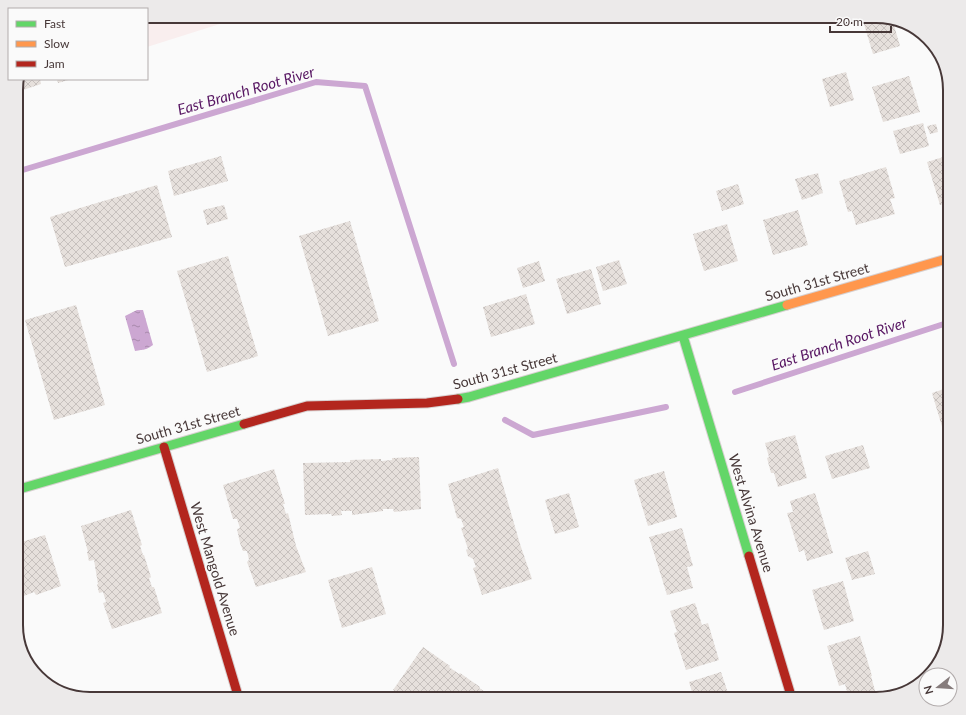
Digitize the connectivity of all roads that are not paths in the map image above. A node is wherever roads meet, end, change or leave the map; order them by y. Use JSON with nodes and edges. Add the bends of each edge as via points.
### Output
{"nodes":[{"id":1,"x":943,"y":260,"type":"edge"},
{"id":2,"x":683,"y":336,"type":"junction"},
{"id":3,"x":164,"y":447,"type":"junction"},
{"id":4,"x":23,"y":488,"type":"edge"},
{"id":5,"x":238,"y":692,"type":"edge"},
{"id":6,"x":790,"y":692,"type":"edge"}],
"edges":[{"from":1,"to":2,"type":"street","name":"South 31st Street"},
{"from":2,"to":3,"type":"street","name":"South 31st Street","via":[[469,397],[427,403],[307,406]]},
{"from":2,"to":6,"type":"street","name":"West Alvina Avenue"},
{"from":3,"to":4,"type":"street","name":"South 31st Street"},
{"from":3,"to":5,"type":"street","name":"West Mangold Avenue"}]}
